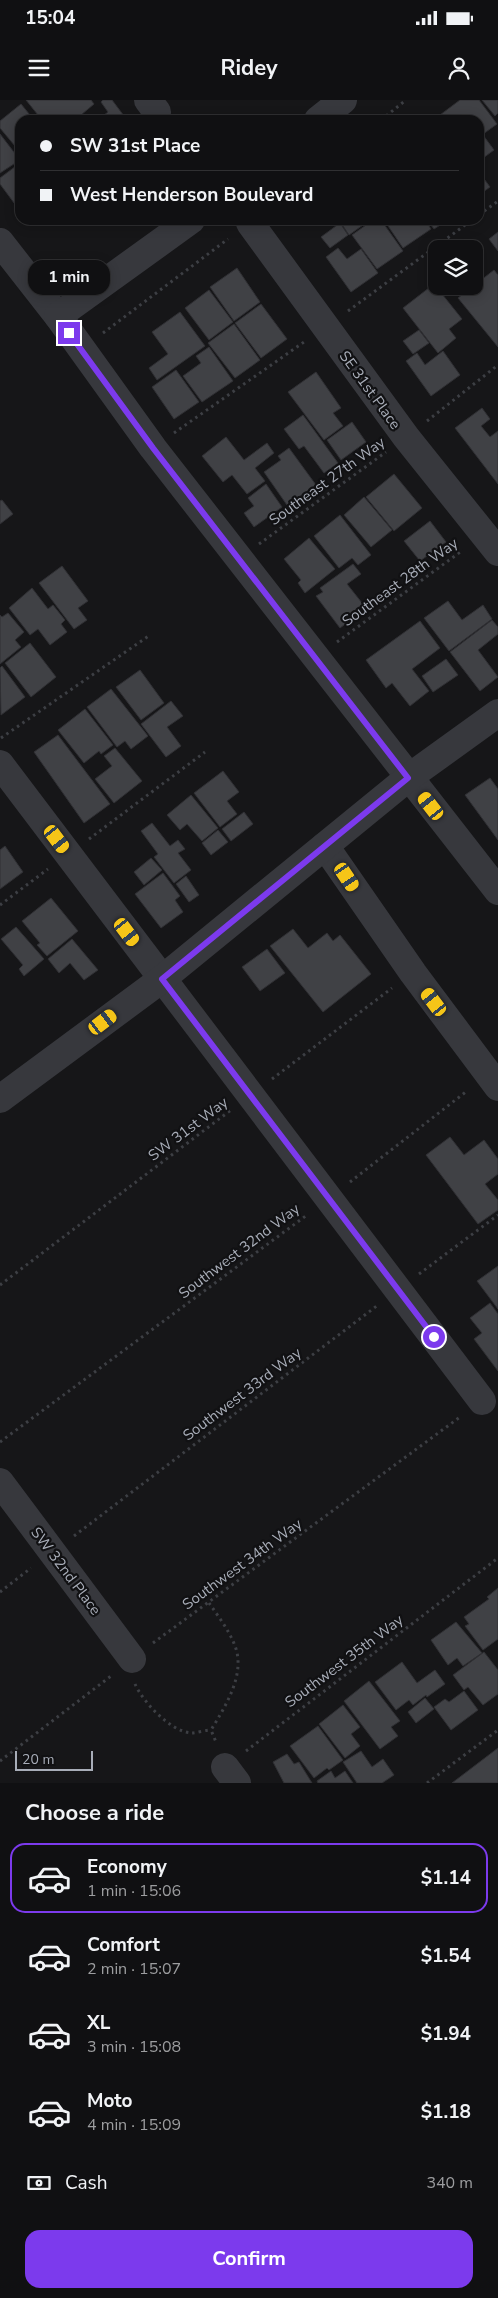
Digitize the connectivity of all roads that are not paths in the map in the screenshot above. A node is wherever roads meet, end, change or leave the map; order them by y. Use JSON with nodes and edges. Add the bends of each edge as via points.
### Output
{"nodes":[{"id":1,"x":343,"y":100,"type":"edge"},
{"id":2,"x":324,"y":115,"type":"edge"},
{"id":3,"x":184,"y":225,"type":"edge"},
{"id":4,"x":251,"y":225,"type":"edge"},
{"id":5,"x":0,"y":242,"type":"edge"},
{"id":6,"x":58,"y":316,"type":"junction"},
{"id":7,"x":491,"y":543,"type":"edge"},
{"id":8,"x":498,"y":713,"type":"edge"},
{"id":9,"x":0,"y":764,"type":"edge"},
{"id":10,"x":408,"y":778,"type":"junction"},
{"id":11,"x":325,"y":846,"type":"junction"},
{"id":12,"x":498,"y":892,"type":"edge"},
{"id":13,"x":162,"y":979,"type":"junction"},
{"id":14,"x":493,"y":1081,"type":"edge"},
{"id":15,"x":0,"y":1099,"type":"edge"},
{"id":16,"x":482,"y":1401,"type":"road end"},
{"id":17,"x":0,"y":1482,"type":"edge"},
{"id":18,"x":132,"y":1659,"type":"road end"}],
"edges":[{"from":1,"to":2,"type":"street"},
{"from":3,"to":6,"type":"street"},
{"from":4,"to":7,"type":"street","name":"SE 31st Place","via":[[406,438]]},
{"from":5,"to":6,"type":"street"},
{"from":6,"to":10,"type":"street","via":[[80,350]]},
{"from":8,"to":10,"type":"street"},
{"from":9,"to":13,"type":"street"},
{"from":10,"to":11,"type":"street"},
{"from":10,"to":12,"type":"street"},
{"from":11,"to":13,"type":"street"},
{"from":11,"to":14,"type":"street","via":[[412,973]]},
{"from":13,"to":15,"type":"street"},
{"from":13,"to":16,"type":"street"},
{"from":17,"to":18,"type":"street","name":"SW 32nd Place"}]}
